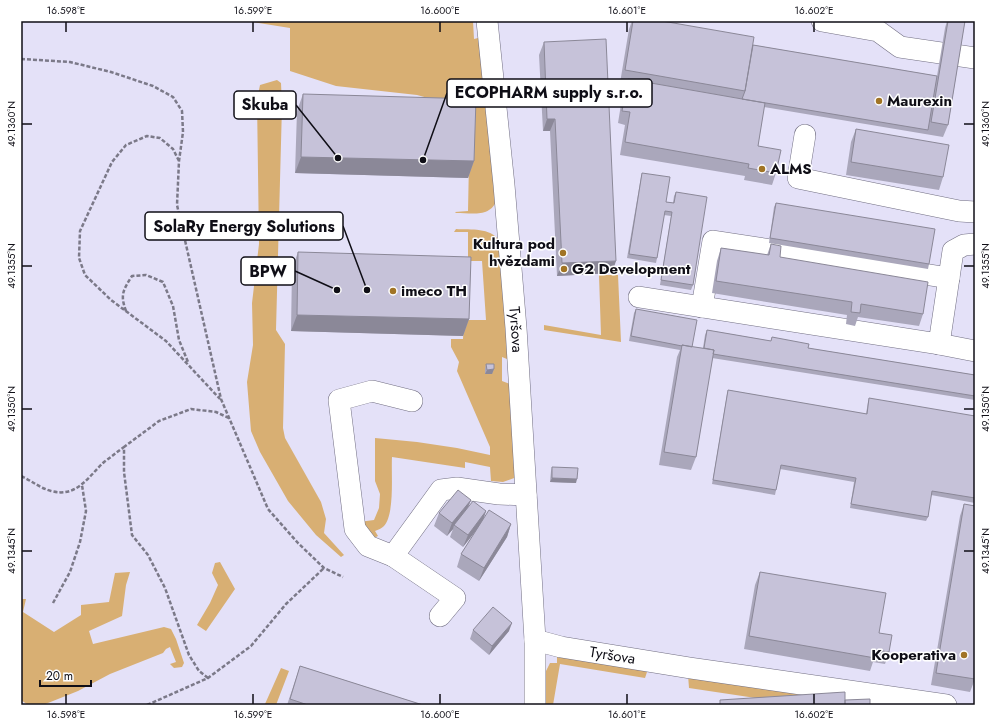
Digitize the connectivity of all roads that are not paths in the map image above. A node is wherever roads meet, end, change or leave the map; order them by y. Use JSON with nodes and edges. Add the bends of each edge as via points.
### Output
{"nodes":[{"id":1,"x":487,"y":21,"type":"edge"},
{"id":2,"x":822,"y":21,"type":"edge"},
{"id":3,"x":975,"y":58,"type":"edge"},
{"id":4,"x":805,"y":135,"type":"dead end"},
{"id":5,"x":975,"y":212,"type":"edge"},
{"id":6,"x":975,"y":244,"type":"edge"},
{"id":7,"x":949,"y":278,"type":"junction"},
{"id":8,"x":639,"y":297,"type":"dead end"},
{"id":9,"x":702,"y":307,"type":"junction"},
{"id":10,"x":939,"y":344,"type":"junction"},
{"id":11,"x":975,"y":351,"type":"edge"},
{"id":12,"x":412,"y":401,"type":"dead end"},
{"id":13,"x":526,"y":495,"type":"junction"},
{"id":14,"x":393,"y":556,"type":"junction"},
{"id":15,"x":440,"y":616,"type":"dead end"},
{"id":16,"x":535,"y":640,"type":"junction"},
{"id":17,"x":535,"y":705,"type":"edge"},
{"id":18,"x":946,"y":705,"type":"edge"}],
"edges":[{"from":1,"to":13,"type":"street","name":"Tyršova","via":[[516,321]]},
{"from":2,"to":3,"type":"street","via":[[878,31],[900,47]]},
{"from":4,"to":5,"type":"street","via":[[798,178],[959,211]]},
{"from":6,"to":7,"type":"street","via":[[964,245],[953,251]]},
{"from":7,"to":9,"type":"street","via":[[713,241]]},
{"from":7,"to":10,"type":"street"},
{"from":8,"to":9,"type":"street"},
{"from":9,"to":10,"type":"street"},
{"from":10,"to":11,"type":"street"},
{"from":12,"to":14,"type":"street","via":[[372,391],[339,400],[355,529],[368,546]]},
{"from":13,"to":14,"type":"street","via":[[457,488],[441,490]]},
{"from":13,"to":16,"type":"street","name":"Tyršova"},
{"from":14,"to":15,"type":"street","via":[[455,598]]},
{"from":16,"to":17,"type":"street","name":"Tyršova"},
{"from":16,"to":18,"type":"street","name":"Tyršova","via":[[561,647],[690,668]]}]}
